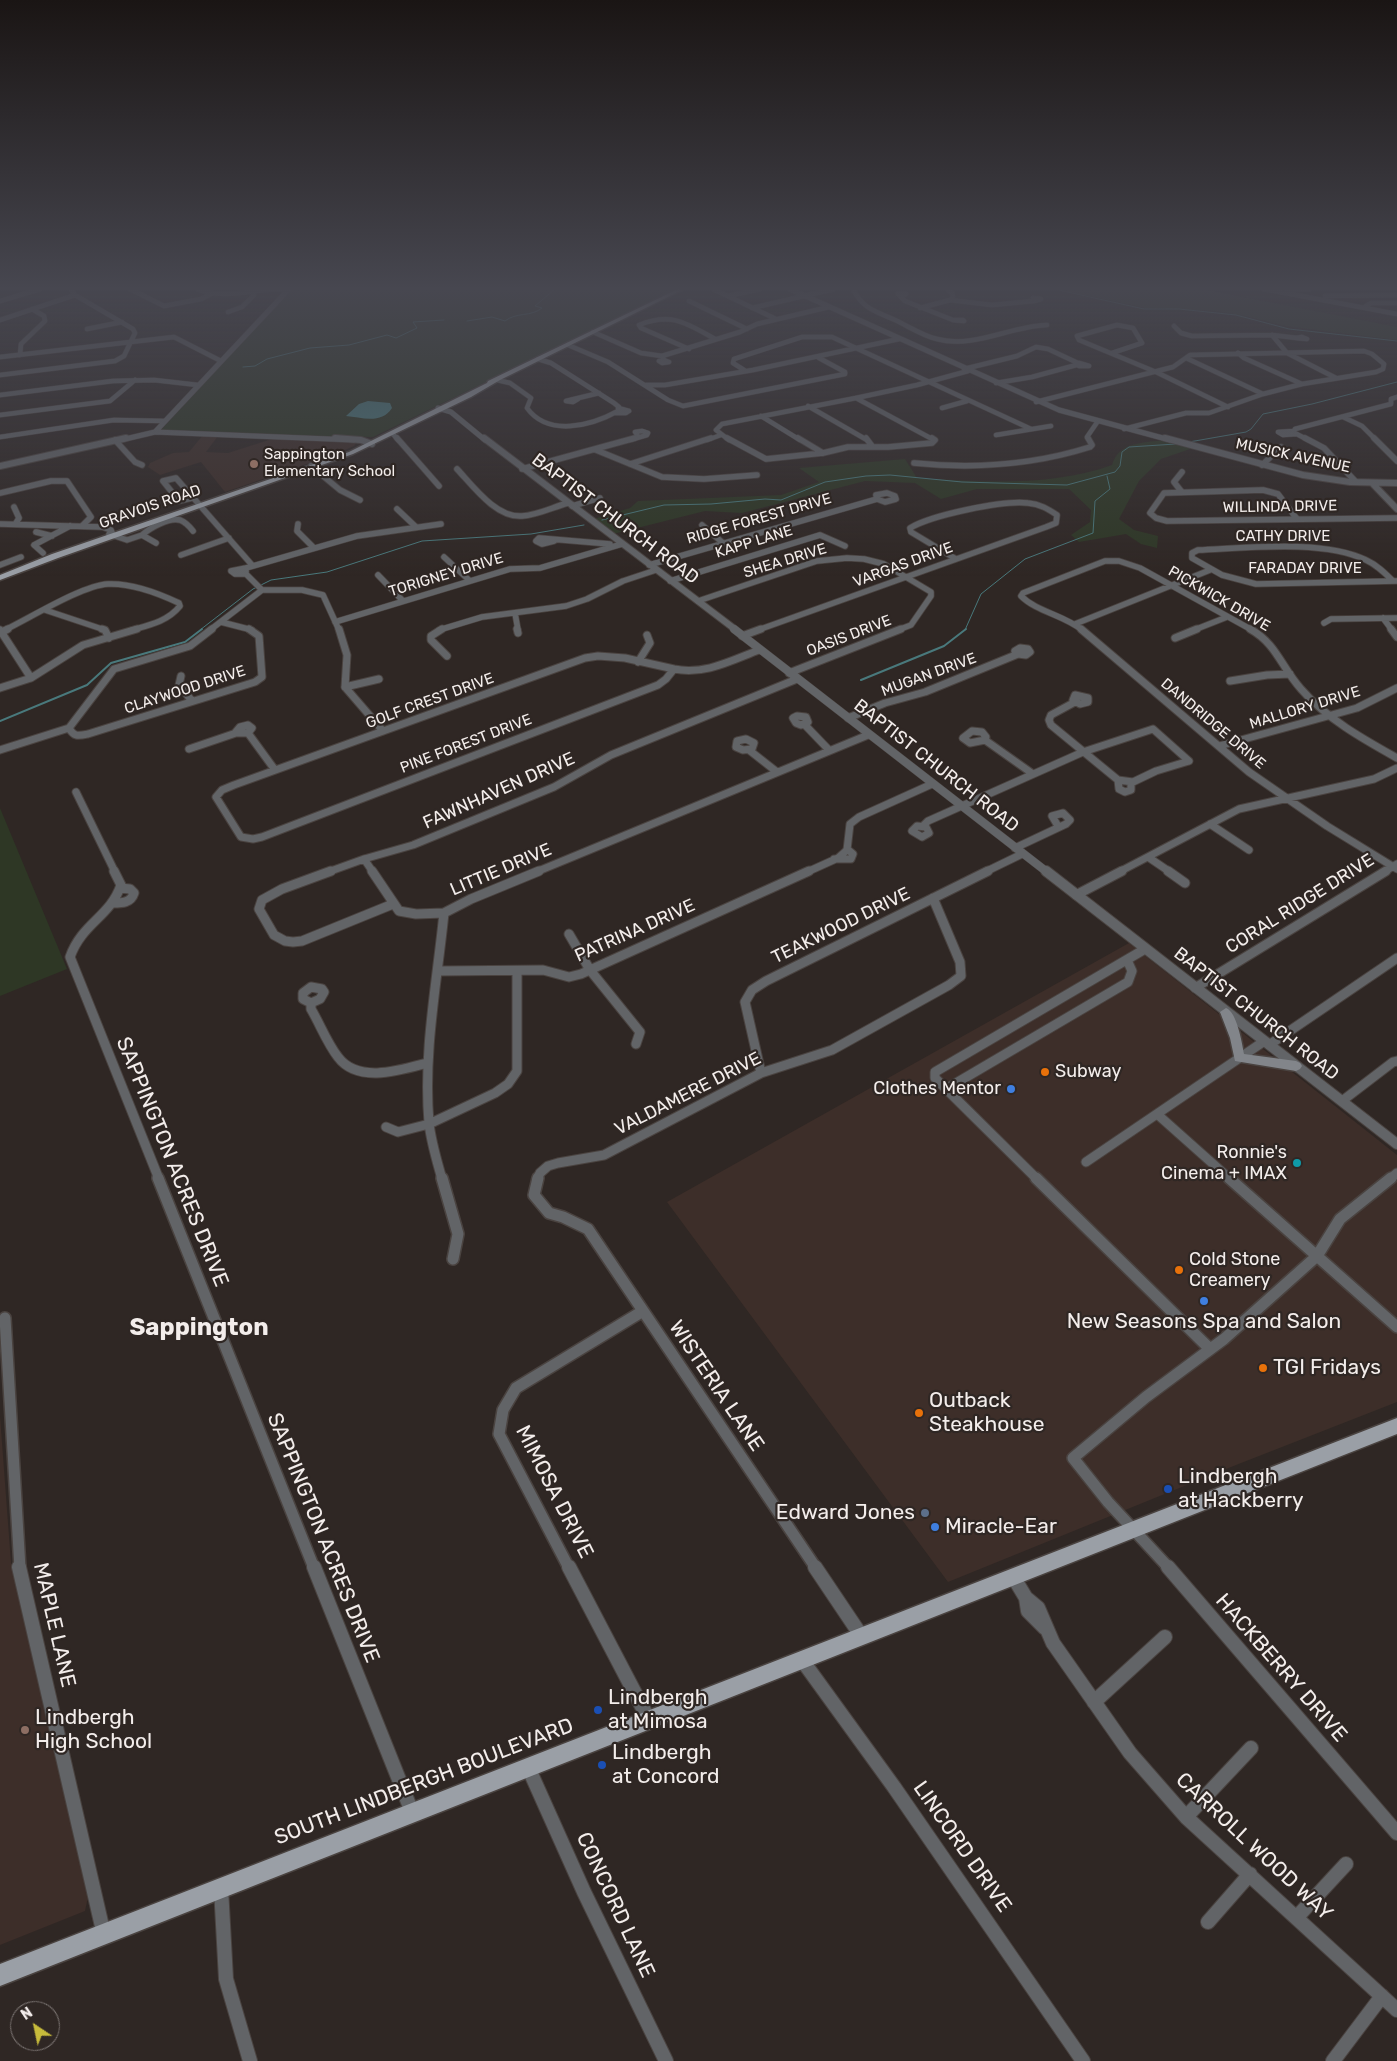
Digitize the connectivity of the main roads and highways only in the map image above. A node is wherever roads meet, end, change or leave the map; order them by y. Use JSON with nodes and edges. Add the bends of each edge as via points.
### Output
{"nodes":[{"id":1,"x":488,"y":385,"type":"edge"},
{"id":2,"x":488,"y":385,"type":"edge"},
{"id":3,"x":443,"y":411,"type":"junction"},
{"id":4,"x":372,"y":442,"type":"junction"},
{"id":5,"x":311,"y":466,"type":"junction"},
{"id":6,"x":0,"y":578,"type":"edge"},
{"id":7,"x":1226,"y":1012,"type":"road end"},
{"id":8,"x":1296,"y":1066,"type":"road end"},
{"id":9,"x":1397,"y":1426,"type":"edge"},
{"id":10,"x":0,"y":1975,"type":"edge"}],
"edges":[{"from":1,"to":3,"type":"main road","name":"GRAVOIS ROAD"},
{"from":2,"to":3,"type":"main road","name":"GRAVOIS ROAD"},
{"from":3,"to":4,"type":"main road","name":"GRAVOIS ROAD"},
{"from":3,"to":4,"type":"main road","name":"GRAVOIS ROAD"},
{"from":4,"to":5,"type":"main road","name":"GRAVOIS ROAD","via":[[326,463]]},
{"from":4,"to":5,"type":"main road","name":"GRAVOIS ROAD","via":[[357,443]]},
{"from":5,"to":6,"type":"main road","name":"GRAVOIS ROAD"},
{"from":7,"to":8,"type":"main road","via":[[1236,1038],[1239,1058]]},
{"from":9,"to":10,"type":"main road","name":"SOUTH LINDBERGH BOULEVARD"}]}
